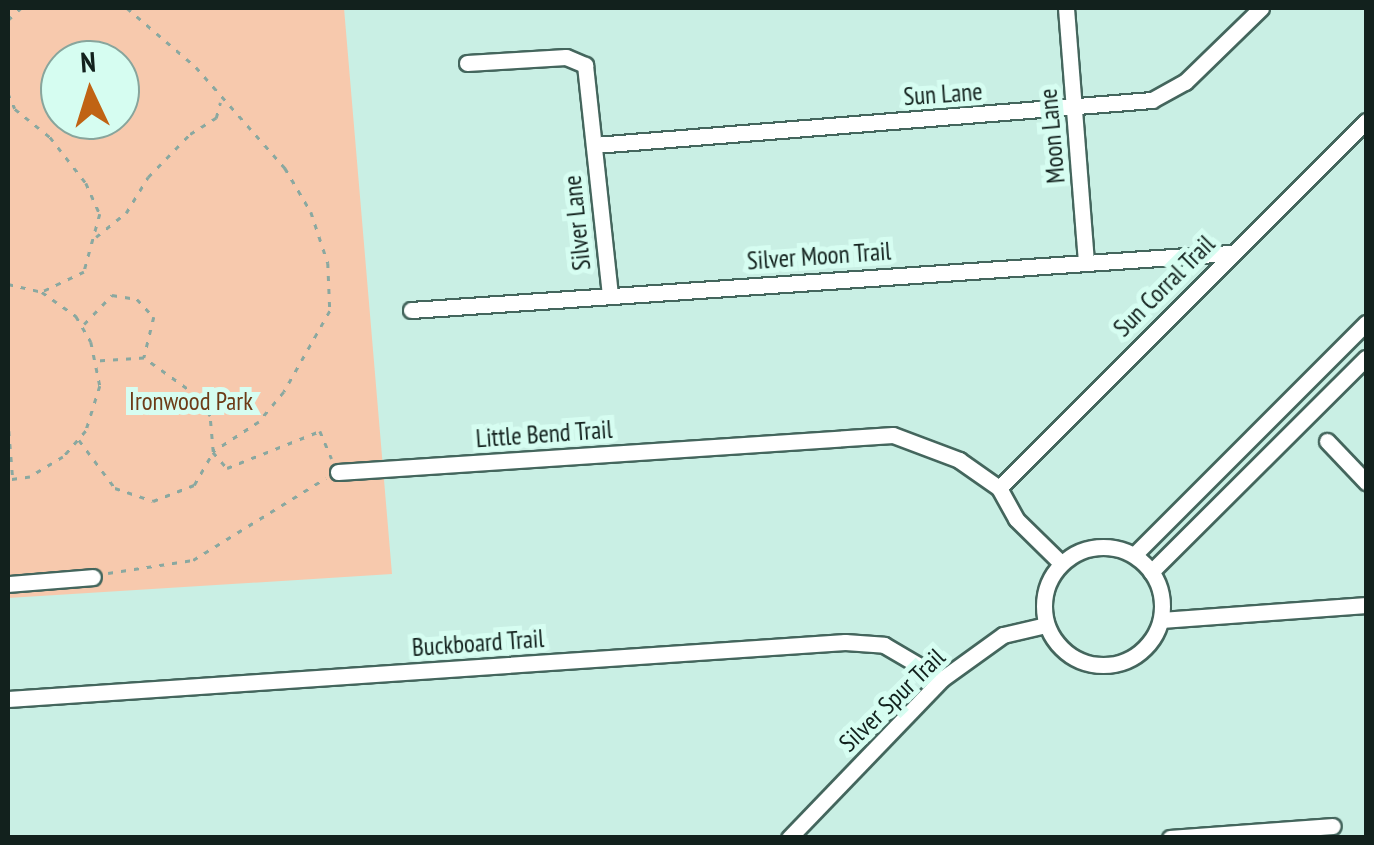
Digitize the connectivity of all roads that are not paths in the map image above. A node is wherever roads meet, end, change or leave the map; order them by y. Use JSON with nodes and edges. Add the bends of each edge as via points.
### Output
{"nodes":[{"id":1,"x":1066,"y":8,"type":"edge"},
{"id":2,"x":1261,"y":8,"type":"edge"},
{"id":3,"x":467,"y":62,"type":"dead end"},
{"id":4,"x":1075,"y":109,"type":"junction"},
{"id":5,"x":1366,"y":122,"type":"edge"},
{"id":6,"x":595,"y":145,"type":"junction"},
{"id":7,"x":1231,"y":253,"type":"junction"},
{"id":8,"x":1086,"y":262,"type":"junction"},
{"id":9,"x":610,"y":296,"type":"junction"},
{"id":10,"x":411,"y":310,"type":"dead end"},
{"id":11,"x":1366,"y":323,"type":"edge"},
{"id":12,"x":1366,"y":358,"type":"edge"},
{"id":13,"x":1327,"y":441,"type":"dead end"},
{"id":14,"x":338,"y":472,"type":"road end"},
{"id":15,"x":1366,"y":482,"type":"edge"},
{"id":16,"x":999,"y":488,"type":"junction"},
{"id":17,"x":1134,"y":555,"type":"junction"},
{"id":18,"x":1061,"y":563,"type":"junction"},
{"id":19,"x":1151,"y":572,"type":"junction"},
{"id":20,"x":92,"y":577,"type":"road end"},
{"id":21,"x":8,"y":584,"type":"edge"},
{"id":22,"x":1366,"y":605,"type":"edge"},
{"id":23,"x":1161,"y":620,"type":"junction"},
{"id":24,"x":1046,"y":625,"type":"junction"},
{"id":25,"x":942,"y":679,"type":"junction"},
{"id":26,"x":8,"y":700,"type":"edge"},
{"id":27,"x":1332,"y":826,"type":"dead end"},
{"id":28,"x":799,"y":834,"type":"edge"},
{"id":29,"x":1170,"y":838,"type":"edge"}],
"edges":[{"from":1,"to":4,"type":"street","name":"Moon Lane"},
{"from":2,"to":4,"type":"street","name":"Sun Lane","via":[[1185,82],[1152,100]]},
{"from":3,"to":6,"type":"street","name":"Silver Lane","via":[[566,57],[584,64]]},
{"from":4,"to":6,"type":"street","name":"Sun Lane"},
{"from":4,"to":8,"type":"street","name":"Moon Lane"},
{"from":5,"to":7,"type":"street","name":"Sun Corral Trail"},
{"from":6,"to":9,"type":"street","name":"Silver Lane"},
{"from":7,"to":8,"type":"street","name":"Silver Moon Trail"},
{"from":7,"to":16,"type":"street","name":"Sun Corral Trail"},
{"from":8,"to":9,"type":"street","name":"Silver Moon Trail"},
{"from":9,"to":10,"type":"street","name":"Silver Moon Trail"},
{"from":11,"to":17,"type":"street"},
{"from":12,"to":19,"type":"street"},
{"from":13,"to":15,"type":"street"},
{"from":14,"to":16,"type":"street","name":"Little Bend Trail","via":[[893,434],[960,460]]},
{"from":16,"to":18,"type":"street","name":"Little Bend Trail","via":[[1016,518]]},
{"from":17,"to":18,"type":"street","via":[[1089,548]]},
{"from":17,"to":19,"type":"street"},
{"from":18,"to":24,"type":"street","via":[[1043,602]]},
{"from":19,"to":23,"type":"street","via":[[1161,591]]},
{"from":20,"to":21,"type":"street"},
{"from":22,"to":23,"type":"street"},
{"from":23,"to":24,"type":"street","via":[[1140,651],[1105,666],[1059,647]]},
{"from":24,"to":25,"type":"street","name":"Silver Spur Trail","via":[[1003,635]]},
{"from":25,"to":26,"type":"street","name":"Buckboard Trail","via":[[884,645],[845,642]]},
{"from":25,"to":28,"type":"street","name":"Silver Spur Trail"},
{"from":27,"to":29,"type":"street"}]}
